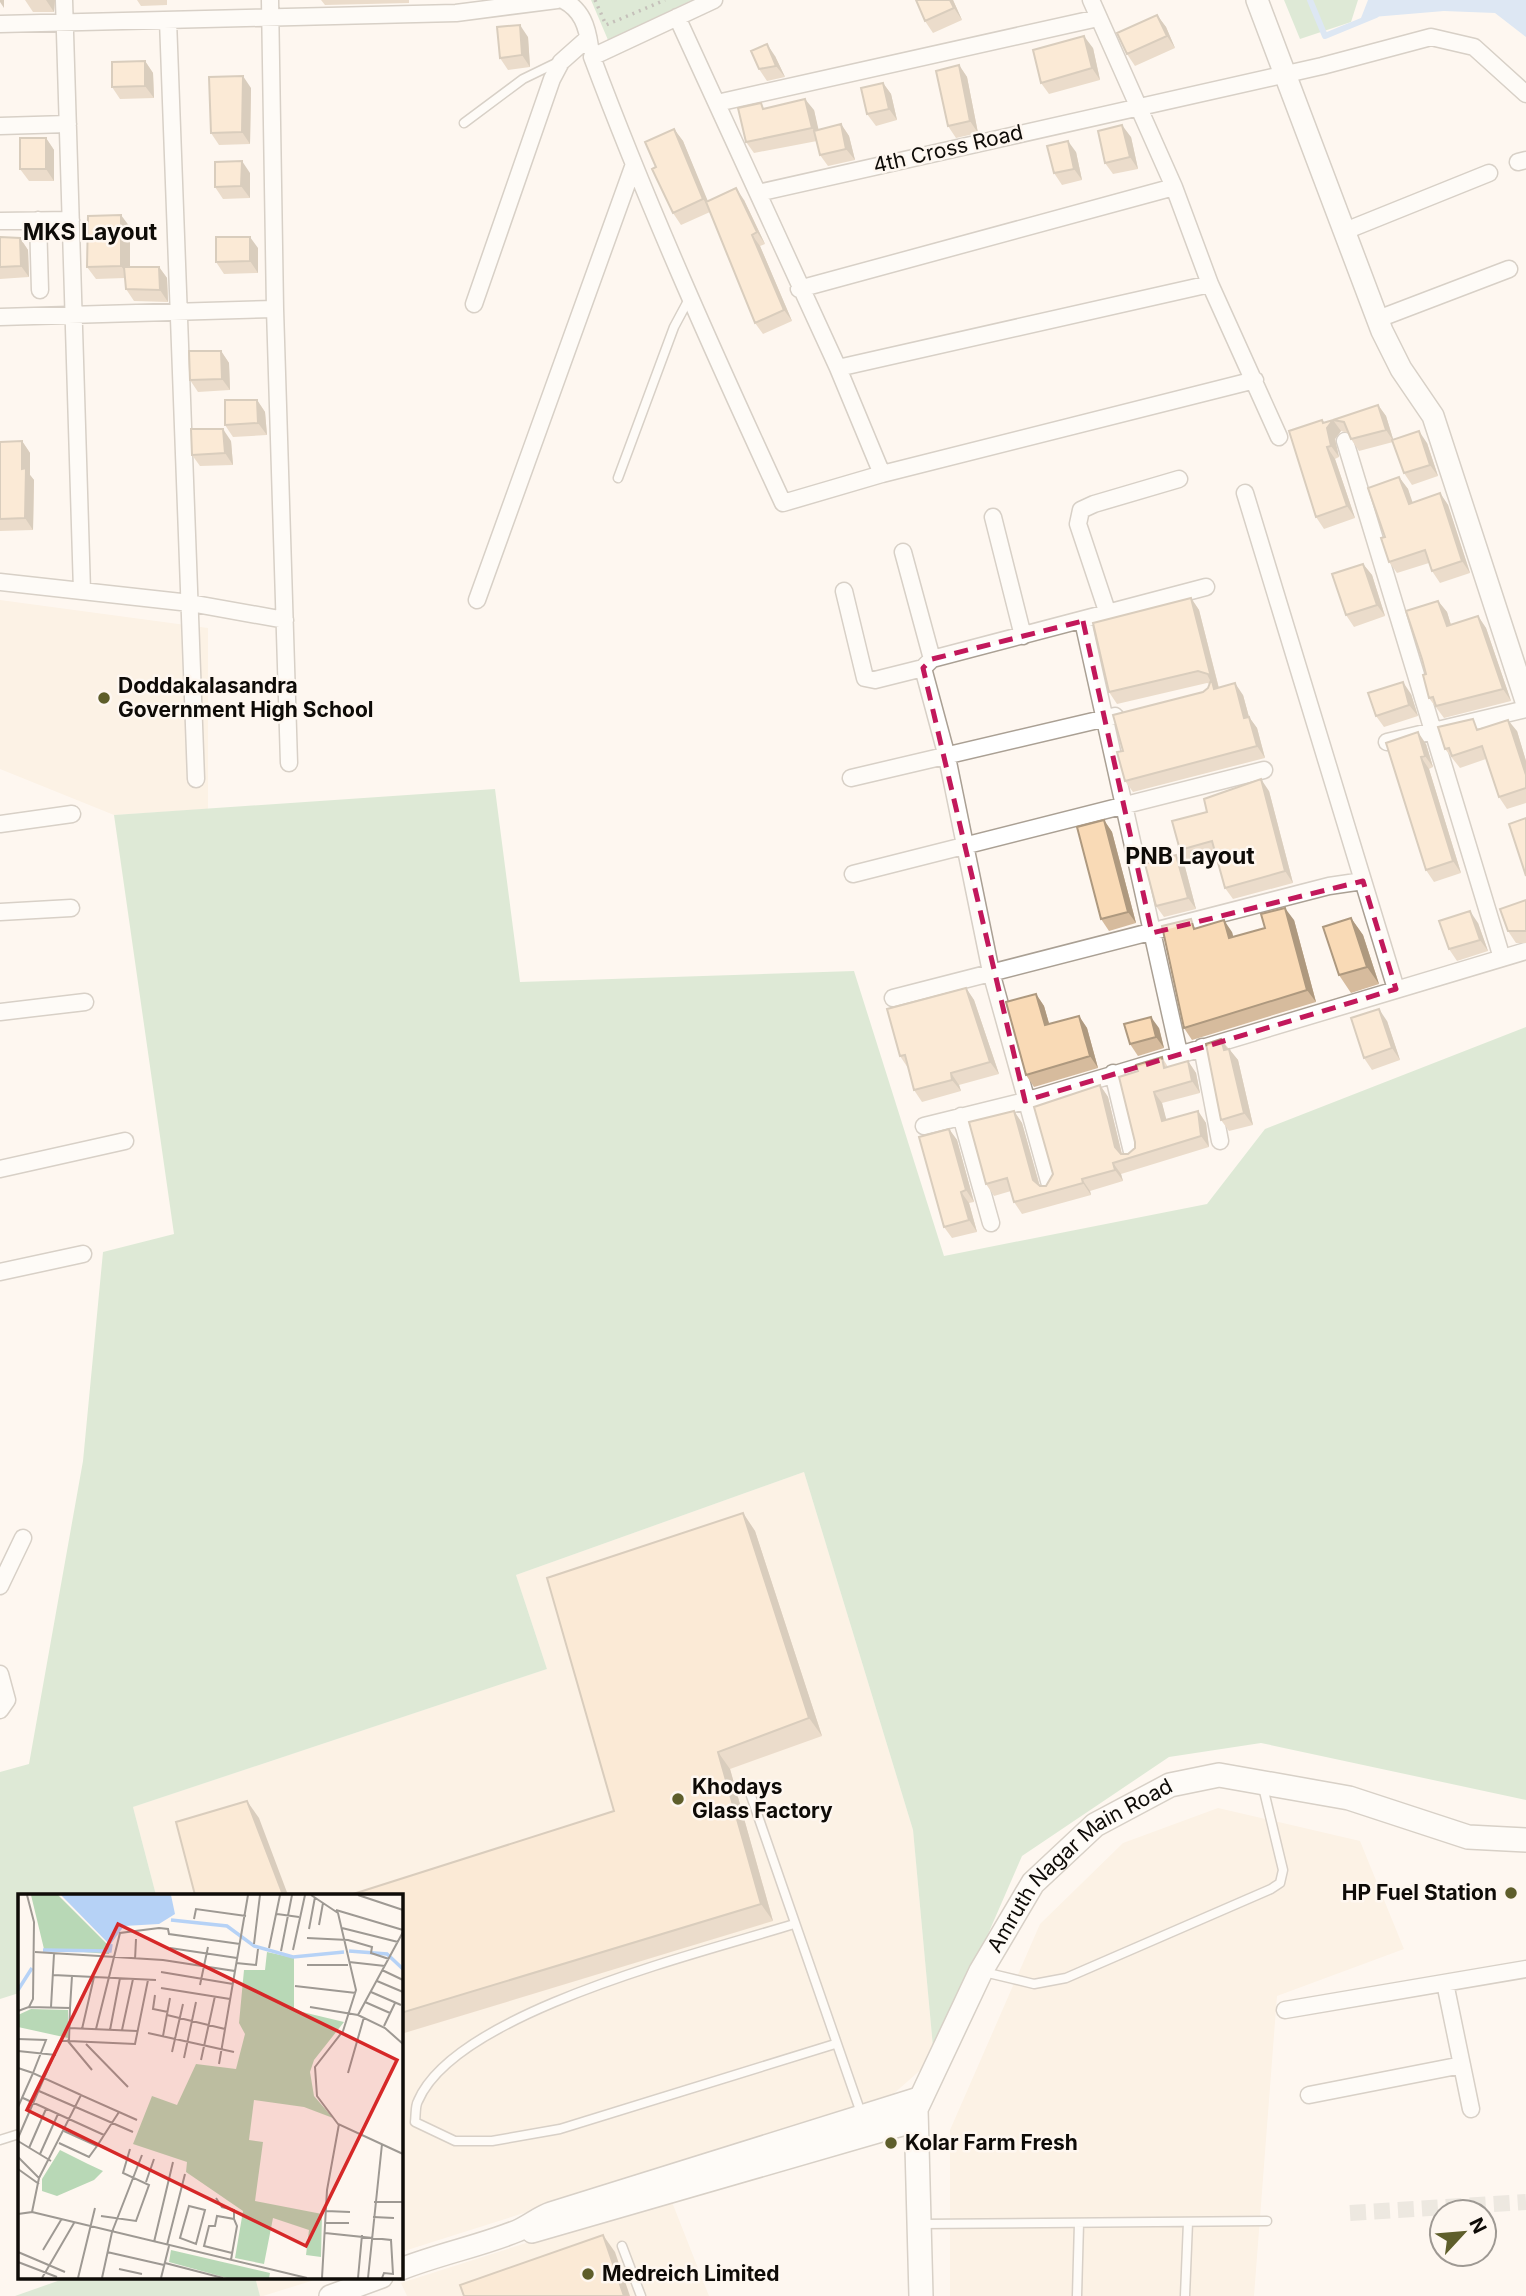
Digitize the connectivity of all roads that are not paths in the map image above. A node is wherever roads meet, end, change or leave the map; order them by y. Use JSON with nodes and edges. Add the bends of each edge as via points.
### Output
{"nodes":[{"id":1,"x":64,"y":0,"type":"edge"},
{"id":2,"x":270,"y":0,"type":"edge"},
{"id":3,"x":557,"y":0,"type":"edge"},
{"id":4,"x":563,"y":0,"type":"edge"},
{"id":5,"x":714,"y":0,"type":"edge"},
{"id":6,"x":1091,"y":0,"type":"edge"},
{"id":7,"x":1257,"y":0,"type":"edge"},
{"id":8,"x":454,"y":6,"type":"edge"},
{"id":9,"x":677,"y":17,"type":"junction"},
{"id":10,"x":271,"y":18,"type":"junction"},
{"id":11,"x":1098,"y":18,"type":"junction"},
{"id":12,"x":168,"y":20,"type":"junction"},
{"id":13,"x":65,"y":23,"type":"junction"},
{"id":14,"x":0,"y":24,"type":"edge"},
{"id":15,"x":589,"y":38,"type":"junction"},
{"id":16,"x":592,"y":57,"type":"junction"},
{"id":17,"x":561,"y":61,"type":"junction"},
{"id":18,"x":1287,"y":74,"type":"junction"},
{"id":19,"x":1526,"y":94,"type":"edge"},
{"id":20,"x":717,"y":103,"type":"junction"},
{"id":21,"x":1138,"y":106,"type":"junction"},
{"id":22,"x":464,"y":123,"type":"dead end"},
{"id":23,"x":68,"y":124,"type":"junction"},
{"id":24,"x":0,"y":126,"type":"edge"},
{"id":25,"x":633,"y":167,"type":"junction"},
{"id":26,"x":1489,"y":173,"type":"dead end"},
{"id":27,"x":1174,"y":187,"type":"junction"},
{"id":28,"x":758,"y":194,"type":"junction"},
{"id":29,"x":38,"y":220,"type":"junction"},
{"id":30,"x":71,"y":220,"type":"junction"},
{"id":31,"x":0,"y":221,"type":"edge"},
{"id":32,"x":1345,"y":231,"type":"junction"},
{"id":33,"x":1509,"y":269,"type":"dead end"},
{"id":34,"x":1210,"y":284,"type":"junction"},
{"id":35,"x":799,"y":289,"type":"junction"},
{"id":36,"x":40,"y":290,"type":"dead end"},
{"id":37,"x":689,"y":299,"type":"junction"},
{"id":38,"x":474,"y":304,"type":"dead end"},
{"id":39,"x":275,"y":310,"type":"junction"},
{"id":40,"x":180,"y":312,"type":"junction"},
{"id":41,"x":74,"y":315,"type":"junction"},
{"id":42,"x":0,"y":317,"type":"edge"},
{"id":43,"x":1378,"y":319,"type":"junction"},
{"id":44,"x":838,"y":368,"type":"junction"},
{"id":45,"x":1255,"y":380,"type":"junction"},
{"id":46,"x":1279,"y":437,"type":"dead end"},
{"id":47,"x":1345,"y":441,"type":"edge"},
{"id":48,"x":882,"y":474,"type":"junction"},
{"id":49,"x":618,"y":478,"type":"dead end"},
{"id":50,"x":1179,"y":479,"type":"dead end"},
{"id":51,"x":1245,"y":493,"type":"dead end"},
{"id":52,"x":993,"y":517,"type":"dead end"},
{"id":53,"x":903,"y":552,"type":"dead end"},
{"id":54,"x":0,"y":582,"type":"edge"},
{"id":55,"x":1206,"y":587,"type":"dead end"},
{"id":56,"x":82,"y":590,"type":"junction"},
{"id":57,"x":844,"y":591,"type":"dead end"},
{"id":58,"x":477,"y":600,"type":"dead end"},
{"id":59,"x":190,"y":603,"type":"junction"},
{"id":60,"x":1108,"y":614,"type":"junction"},
{"id":61,"x":285,"y":620,"type":"junction"},
{"id":62,"x":1083,"y":621,"type":"junction"},
{"id":63,"x":1023,"y":636,"type":"junction"},
{"id":64,"x":928,"y":663,"type":"junction"},
{"id":65,"x":1526,"y":701,"type":"edge"},
{"id":66,"x":1526,"y":709,"type":"edge"},
{"id":67,"x":1131,"y":712,"type":"edge"},
{"id":68,"x":1105,"y":719,"type":"junction"},
{"id":69,"x":1433,"y":730,"type":"junction"},
{"id":70,"x":1387,"y":742,"type":"edge"},
{"id":71,"x":947,"y":757,"type":"junction"},
{"id":72,"x":289,"y":763,"type":"dead end"},
{"id":73,"x":1264,"y":771,"type":"dead end"},
{"id":74,"x":851,"y":778,"type":"dead end"},
{"id":75,"x":196,"y":779,"type":"dead end"},
{"id":76,"x":1124,"y":806,"type":"junction"},
{"id":77,"x":72,"y":814,"type":"dead end"},
{"id":78,"x":0,"y":824,"type":"edge"},
{"id":79,"x":965,"y":845,"type":"junction"},
{"id":80,"x":853,"y":874,"type":"dead end"},
{"id":81,"x":1363,"y":881,"type":"junction"},
{"id":82,"x":71,"y":908,"type":"dead end"},
{"id":83,"x":0,"y":912,"type":"edge"},
{"id":84,"x":1152,"y":933,"type":"junction"},
{"id":85,"x":1526,"y":951,"type":"edge"},
{"id":86,"x":1502,"y":958,"type":"junction"},
{"id":87,"x":991,"y":971,"type":"junction"},
{"id":88,"x":1396,"y":989,"type":"junction"},
{"id":89,"x":893,"y":998,"type":"dead end"},
{"id":90,"x":85,"y":1002,"type":"dead end"},
{"id":91,"x":0,"y":1013,"type":"edge"},
{"id":92,"x":1202,"y":1046,"type":"junction"},
{"id":93,"x":1179,"y":1054,"type":"junction"},
{"id":94,"x":1113,"y":1073,"type":"junction"},
{"id":95,"x":1025,"y":1101,"type":"junction"},
{"id":96,"x":961,"y":1116,"type":"junction"},
{"id":97,"x":924,"y":1126,"type":"dead end"},
{"id":98,"x":125,"y":1141,"type":"dead end"},
{"id":99,"x":1220,"y":1141,"type":"dead end"},
{"id":100,"x":1133,"y":1156,"type":"edge"},
{"id":101,"x":0,"y":1169,"type":"edge"},
{"id":102,"x":1051,"y":1188,"type":"edge"},
{"id":103,"x":991,"y":1223,"type":"dead end"},
{"id":104,"x":83,"y":1254,"type":"dead end"},
{"id":105,"x":0,"y":1272,"type":"edge"},
{"id":106,"x":23,"y":1538,"type":"dead end"},
{"id":107,"x":0,"y":1586,"type":"edge"},
{"id":108,"x":0,"y":1674,"type":"edge"},
{"id":109,"x":0,"y":1710,"type":"edge"},
{"id":110,"x":1262,"y":1781,"type":"junction"},
{"id":111,"x":750,"y":1793,"type":"dead end"},
{"id":112,"x":1526,"y":1840,"type":"edge"},
{"id":113,"x":794,"y":1924,"type":"junction"},
{"id":114,"x":1526,"y":1969,"type":"edge"},
{"id":115,"x":981,"y":1971,"type":"junction"},
{"id":116,"x":1445,"y":1983,"type":"junction"},
{"id":117,"x":1285,"y":2010,"type":"dead end"},
{"id":118,"x":835,"y":2044,"type":"junction"},
{"id":119,"x":1462,"y":2064,"type":"junction"},
{"id":120,"x":1309,"y":2095,"type":"dead end"},
{"id":121,"x":922,"y":2097,"type":"junction"},
{"id":122,"x":1471,"y":2109,"type":"dead end"},
{"id":123,"x":862,"y":2116,"type":"junction"},
{"id":124,"x":916,"y":2121,"type":"junction"},
{"id":125,"x":18,"y":2134,"type":"edge"},
{"id":126,"x":0,"y":2140,"type":"edge"},
{"id":127,"x":1268,"y":2221,"type":"dead end"},
{"id":128,"x":1188,"y":2222,"type":"junction"},
{"id":129,"x":1079,"y":2223,"type":"junction"},
{"id":130,"x":919,"y":2224,"type":"junction"},
{"id":131,"x":520,"y":2230,"type":"junction"},
{"id":132,"x":622,"y":2246,"type":"dead end"},
{"id":133,"x":402,"y":2269,"type":"edge"},
{"id":134,"x":379,"y":2278,"type":"edge"},
{"id":135,"x":330,"y":2296,"type":"edge"},
{"id":136,"x":640,"y":2296,"type":"edge"},
{"id":137,"x":921,"y":2296,"type":"edge"},
{"id":138,"x":1077,"y":2296,"type":"edge"},
{"id":139,"x":1185,"y":2296,"type":"edge"}],
"edges":[{"from":1,"to":13,"type":"street"},
{"from":2,"to":10,"type":"street"},
{"from":3,"to":8,"type":"street"},
{"from":4,"to":15,"type":"street","via":[[575,6]]},
{"from":5,"to":9,"type":"street"},
{"from":6,"to":11,"type":"street"},
{"from":7,"to":18,"type":"street"},
{"from":8,"to":10,"type":"street"},
{"from":9,"to":16,"type":"street"},
{"from":9,"to":20,"type":"street"},
{"from":10,"to":12,"type":"street"},
{"from":10,"to":39,"type":"street"},
{"from":11,"to":20,"type":"street"},
{"from":11,"to":21,"type":"street"},
{"from":12,"to":13,"type":"street"},
{"from":12,"to":40,"type":"street"},
{"from":13,"to":14,"type":"street"},
{"from":13,"to":23,"type":"street"},
{"from":15,"to":16,"type":"street"},
{"from":15,"to":17,"type":"street"},
{"from":16,"to":25,"type":"street"},
{"from":17,"to":22,"type":"lane","via":[[523,79]]},
{"from":17,"to":38,"type":"street"},
{"from":18,"to":19,"type":"street","name":"4th Cross Road","via":[[1431,37],[1474,47]]},
{"from":18,"to":21,"type":"street","name":"4th Cross Road"},
{"from":18,"to":32,"type":"street"},
{"from":20,"to":28,"type":"street"},
{"from":21,"to":27,"type":"street"},
{"from":21,"to":28,"type":"street","name":"4th Cross Road"},
{"from":23,"to":24,"type":"street"},
{"from":23,"to":30,"type":"street"},
{"from":25,"to":37,"type":"street"},
{"from":25,"to":58,"type":"street"},
{"from":26,"to":32,"type":"street"},
{"from":27,"to":34,"type":"street"},
{"from":27,"to":35,"type":"street"},
{"from":28,"to":35,"type":"street"},
{"from":29,"to":30,"type":"street"},
{"from":29,"to":31,"type":"street"},
{"from":29,"to":36,"type":"street"},
{"from":30,"to":41,"type":"street"},
{"from":32,"to":43,"type":"street"},
{"from":33,"to":43,"type":"street"},
{"from":34,"to":44,"type":"street"},
{"from":34,"to":45,"type":"street"},
{"from":35,"to":44,"type":"street"},
{"from":37,"to":48,"type":"street","via":[[783,503]]},
{"from":37,"to":49,"type":"lane","via":[[674,327]]},
{"from":39,"to":40,"type":"street"},
{"from":39,"to":61,"type":"street"},
{"from":40,"to":41,"type":"street"},
{"from":40,"to":59,"type":"street"},
{"from":41,"to":42,"type":"street"},
{"from":41,"to":56,"type":"street"},
{"from":43,"to":65,"type":"street","via":[[1401,369],[1433,416]]},
{"from":44,"to":48,"type":"street"},
{"from":45,"to":46,"type":"street"},
{"from":45,"to":48,"type":"street"},
{"from":47,"to":69,"type":"street"},
{"from":50,"to":60,"type":"street","via":[[1081,510],[1078,523]]},
{"from":51,"to":81,"type":"street"},
{"from":52,"to":63,"type":"street"},
{"from":53,"to":64,"type":"street"},
{"from":54,"to":56,"type":"street"},
{"from":55,"to":60,"type":"street"},
{"from":56,"to":59,"type":"street"},
{"from":57,"to":64,"type":"street","via":[[865,678],[875,680]]},
{"from":59,"to":61,"type":"street"},
{"from":59,"to":75,"type":"street"},
{"from":60,"to":62,"type":"street"},
{"from":61,"to":72,"type":"street"},
{"from":62,"to":63,"type":"street"},
{"from":62,"to":68,"type":"street"},
{"from":63,"to":64,"type":"street"},
{"from":64,"to":71,"type":"street"},
{"from":66,"to":69,"type":"street"},
{"from":67,"to":68,"type":"street"},
{"from":68,"to":71,"type":"street"},
{"from":68,"to":76,"type":"street"},
{"from":69,"to":70,"type":"street"},
{"from":69,"to":86,"type":"street"},
{"from":71,"to":74,"type":"street"},
{"from":71,"to":79,"type":"street"},
{"from":73,"to":76,"type":"street"},
{"from":76,"to":79,"type":"street"},
{"from":76,"to":84,"type":"street"},
{"from":77,"to":78,"type":"street"},
{"from":79,"to":80,"type":"street"},
{"from":79,"to":87,"type":"street"},
{"from":81,"to":84,"type":"street"},
{"from":81,"to":88,"type":"street"},
{"from":82,"to":83,"type":"street"},
{"from":84,"to":87,"type":"street"},
{"from":84,"to":93,"type":"street"},
{"from":85,"to":86,"type":"street"},
{"from":86,"to":88,"type":"street"},
{"from":87,"to":89,"type":"street"},
{"from":87,"to":95,"type":"street"},
{"from":88,"to":92,"type":"street"},
{"from":90,"to":91,"type":"street"},
{"from":92,"to":93,"type":"street"},
{"from":92,"to":99,"type":"street"},
{"from":93,"to":94,"type":"street"},
{"from":94,"to":95,"type":"street"},
{"from":94,"to":100,"type":"street"},
{"from":95,"to":96,"type":"street"},
{"from":95,"to":102,"type":"street"},
{"from":96,"to":97,"type":"street"},
{"from":96,"to":103,"type":"street"},
{"from":98,"to":101,"type":"street"},
{"from":104,"to":105,"type":"street"},
{"from":106,"to":107,"type":"street"},
{"from":108,"to":109,"type":"street","via":[[8,1700]]},
{"from":110,"to":112,"type":"main road","name":"Amruth Nagar Main Road","via":[[1349,1798],[1468,1837]]},
{"from":110,"to":115,"type":"main road","name":"Amruth Nagar Main Road","via":[[1219,1775],[1170,1785],[1095,1825],[1032,1883]]},
{"from":110,"to":115,"type":"lane","via":[[1283,1870],[1280,1883],[1066,1978],[1034,1984]]},
{"from":111,"to":113,"type":"lane"},
{"from":113,"to":118,"type":"lane"},
{"from":113,"to":118,"type":"lane","via":[[528,2011],[476,2041],[441,2070],[417,2101],[415,2122],[455,2141],[492,2141],[559,2129]]},
{"from":114,"to":116,"type":"street"},
{"from":115,"to":121,"type":"main road","name":"Amruth Nagar Main Road"},
{"from":116,"to":117,"type":"street"},
{"from":116,"to":119,"type":"street"},
{"from":118,"to":123,"type":"lane"},
{"from":119,"to":120,"type":"street"},
{"from":119,"to":122,"type":"street"},
{"from":121,"to":123,"type":"street"},
{"from":121,"to":124,"type":"main road","name":"Amruth Nagar Main Road"},
{"from":123,"to":131,"type":"street","via":[[551,2213]]},
{"from":124,"to":130,"type":"main road","name":"Amruth Nagar Main Road"},
{"from":124,"to":131,"type":"street","via":[[537,2232]]},
{"from":125,"to":126,"type":"lane"},
{"from":127,"to":128,"type":"lane"},
{"from":128,"to":129,"type":"lane"},
{"from":128,"to":139,"type":"lane"},
{"from":129,"to":130,"type":"lane"},
{"from":129,"to":138,"type":"lane"},
{"from":130,"to":137,"type":"main road","name":"Amruth Nagar Main Road"},
{"from":131,"to":133,"type":"street"},
{"from":132,"to":136,"type":"lane"},
{"from":134,"to":135,"type":"street"}]}
